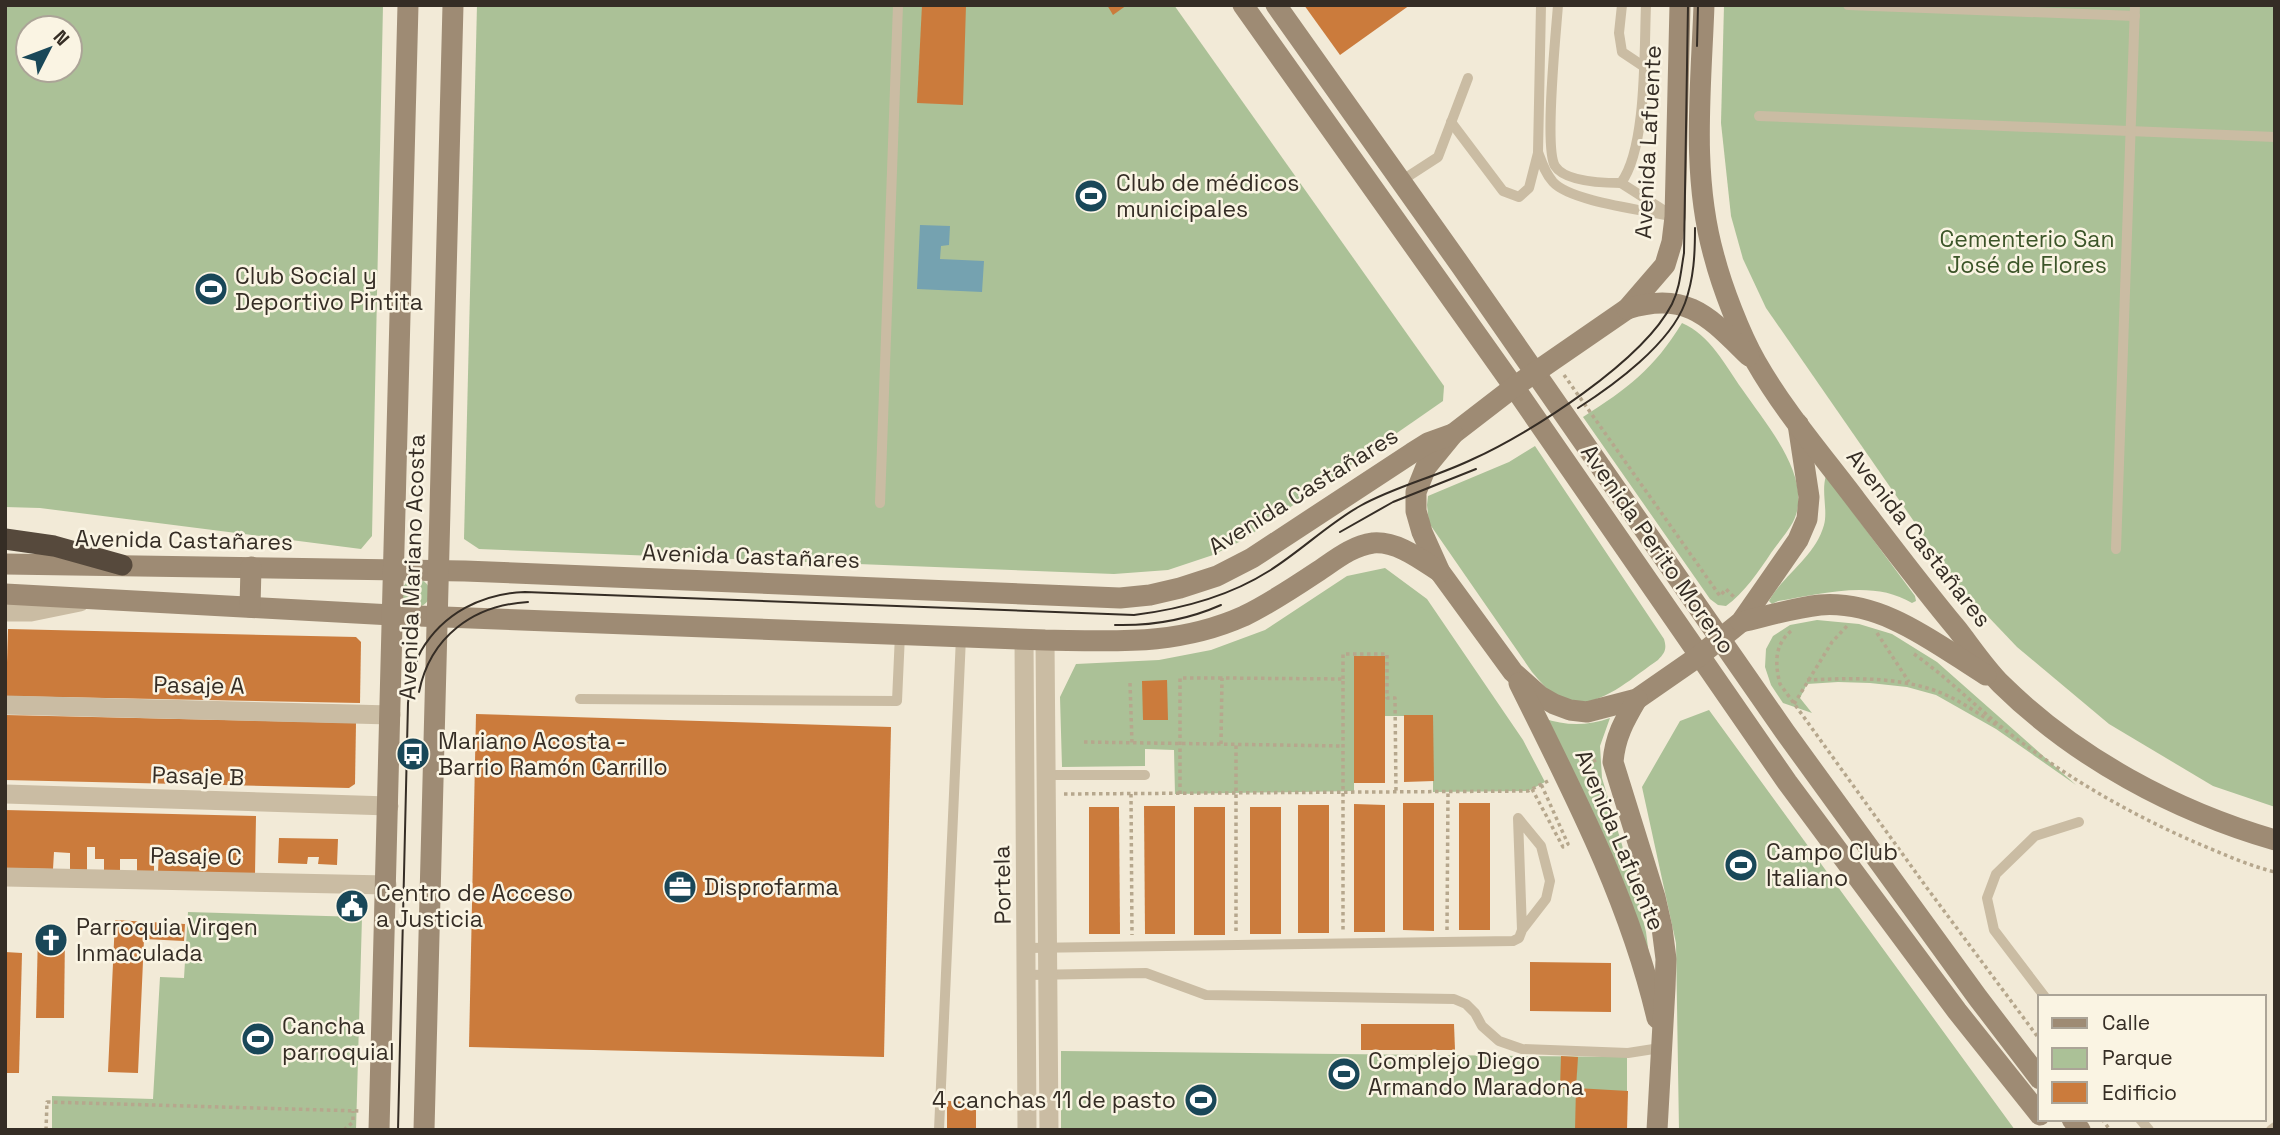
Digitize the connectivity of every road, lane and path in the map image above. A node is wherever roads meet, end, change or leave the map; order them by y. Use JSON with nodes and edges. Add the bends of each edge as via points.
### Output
{"nodes":[{"id":1,"x":408,"y":5,"type":"edge"},
{"id":2,"x":453,"y":5,"type":"edge"},
{"id":3,"x":898,"y":5,"type":"edge"},
{"id":4,"x":1243,"y":5,"type":"edge"},
{"id":5,"x":1276,"y":5,"type":"edge"},
{"id":6,"x":1541,"y":5,"type":"edge"},
{"id":7,"x":1558,"y":5,"type":"edge"},
{"id":8,"x":1622,"y":5,"type":"edge"},
{"id":9,"x":1646,"y":5,"type":"edge"},
{"id":10,"x":1680,"y":5,"type":"edge"},
{"id":11,"x":1704,"y":5,"type":"edge"},
{"id":12,"x":1848,"y":5,"type":"edge"},
{"id":13,"x":2135,"y":11,"type":"edge"},
{"id":14,"x":1643,"y":66,"type":"junction"},
{"id":15,"x":1468,"y":78,"type":"dead end"},
{"id":16,"x":1759,"y":116,"type":"dead end"},
{"id":17,"x":1451,"y":122,"type":"junction"},
{"id":18,"x":2131,"y":131,"type":"junction"},
{"id":19,"x":2275,"y":137,"type":"edge"},
{"id":20,"x":1538,"y":152,"type":"junction"},
{"id":21,"x":1401,"y":181,"type":"junction"},
{"id":22,"x":1621,"y":183,"type":"junction"},
{"id":23,"x":1675,"y":217,"type":"junction"},
{"id":24,"x":1627,"y":309,"type":"junction"},
{"id":25,"x":1553,"y":359,"type":"junction"},
{"id":26,"x":1755,"y":362,"type":"junction"},
{"id":27,"x":1535,"y":372,"type":"junction"},
{"id":28,"x":1514,"y":387,"type":"junction"},
{"id":29,"x":1798,"y":424,"type":"junction"},
{"id":30,"x":1452,"y":435,"type":"junction"},
{"id":31,"x":880,"y":503,"type":"dead end"},
{"id":32,"x":5,"y":539,"type":"edge"},
{"id":33,"x":2116,"y":549,"type":"dead end"},
{"id":34,"x":5,"y":564,"type":"edge"},
{"id":35,"x":122,"y":565,"type":"junction"},
{"id":36,"x":251,"y":567,"type":"junction"},
{"id":37,"x":393,"y":569,"type":"junction"},
{"id":38,"x":439,"y":570,"type":"junction"},
{"id":39,"x":1440,"y":572,"type":"junction"},
{"id":40,"x":5,"y":594,"type":"edge"},
{"id":41,"x":100,"y":598,"type":"junction"},
{"id":42,"x":250,"y":607,"type":"junction"},
{"id":43,"x":5,"y":612,"type":"edge"},
{"id":44,"x":392,"y":615,"type":"junction"},
{"id":45,"x":439,"y":616,"type":"junction"},
{"id":46,"x":1745,"y":617,"type":"junction"},
{"id":47,"x":1838,"y":626,"type":"dead end"},
{"id":48,"x":1847,"y":626,"type":"junction"},
{"id":49,"x":1800,"y":627,"type":"dead end"},
{"id":50,"x":1857,"y":629,"type":"dead end"},
{"id":51,"x":1867,"y":631,"type":"dead end"},
{"id":52,"x":1877,"y":633,"type":"junction"},
{"id":53,"x":900,"y":634,"type":"junction"},
{"id":54,"x":961,"y":636,"type":"junction"},
{"id":55,"x":1721,"y":638,"type":"junction"},
{"id":56,"x":1886,"y":638,"type":"dead end"},
{"id":57,"x":1034,"y":640,"type":"junction"},
{"id":58,"x":1907,"y":649,"type":"dead end"},
{"id":59,"x":1699,"y":656,"type":"junction"},
{"id":60,"x":1513,"y":672,"type":"junction"},
{"id":61,"x":1222,"y":678,"type":"junction"},
{"id":62,"x":1343,"y":679,"type":"junction"},
{"id":63,"x":1807,"y":680,"type":"junction"},
{"id":64,"x":1130,"y":683,"type":"dead end"},
{"id":65,"x":2000,"y":683,"type":"junction"},
{"id":66,"x":1911,"y":684,"type":"junction"},
{"id":67,"x":580,"y":699,"type":"dead end"},
{"id":68,"x":1637,"y":699,"type":"junction"},
{"id":69,"x":1794,"y":704,"type":"junction"},
{"id":70,"x":5,"y":705,"type":"edge"},
{"id":71,"x":391,"y":715,"type":"junction"},
{"id":72,"x":2010,"y":733,"type":"junction"},
{"id":73,"x":1084,"y":742,"type":"dead end"},
{"id":74,"x":1132,"y":743,"type":"junction"},
{"id":75,"x":1180,"y":743,"type":"junction"},
{"id":76,"x":1222,"y":744,"type":"junction"},
{"id":77,"x":1236,"y":744,"type":"junction"},
{"id":78,"x":1343,"y":746,"type":"junction"},
{"id":79,"x":1614,"y":753,"type":"junction"},
{"id":80,"x":1565,"y":772,"type":"junction"},
{"id":81,"x":1145,"y":775,"type":"dead end"},
{"id":82,"x":1541,"y":784,"type":"junction"},
{"id":83,"x":1047,"y":785,"type":"junction"},
{"id":84,"x":1532,"y":789,"type":"junction"},
{"id":85,"x":1342,"y":792,"type":"junction"},
{"id":86,"x":1396,"y":792,"type":"junction"},
{"id":87,"x":1448,"y":792,"type":"junction"},
{"id":88,"x":1236,"y":793,"type":"junction"},
{"id":89,"x":5,"y":794,"type":"edge"},
{"id":90,"x":1131,"y":794,"type":"junction"},
{"id":91,"x":1180,"y":794,"type":"junction"},
{"id":92,"x":389,"y":806,"type":"junction"},
{"id":93,"x":2079,"y":822,"type":"dead end"},
{"id":94,"x":2275,"y":840,"type":"edge"},
{"id":95,"x":2275,"y":872,"type":"edge"},
{"id":96,"x":5,"y":877,"type":"edge"},
{"id":97,"x":387,"y":885,"type":"junction"},
{"id":98,"x":1522,"y":930,"type":"junction"},
{"id":99,"x":1447,"y":942,"type":"junction"},
{"id":100,"x":1343,"y":944,"type":"junction"},
{"id":101,"x":1236,"y":945,"type":"junction"},
{"id":102,"x":1132,"y":947,"type":"junction"},
{"id":103,"x":1027,"y":948,"type":"junction"},
{"id":104,"x":1049,"y":948,"type":"junction"},
{"id":105,"x":1027,"y":975,"type":"junction"},
{"id":106,"x":1049,"y":975,"type":"junction"},
{"id":107,"x":2043,"y":995,"type":"edge"},
{"id":108,"x":2038,"y":1037,"type":"edge"},
{"id":109,"x":1661,"y":1042,"type":"junction"},
{"id":110,"x":2038,"y":1076,"type":"edge"},
{"id":111,"x":353,"y":1111,"type":"junction"},
{"id":112,"x":2038,"y":1112,"type":"edge"},
{"id":113,"x":379,"y":1121,"type":"edge"},
{"id":114,"x":46,"y":1130,"type":"edge"},
{"id":115,"x":344,"y":1130,"type":"edge"},
{"id":116,"x":424,"y":1130,"type":"edge"},
{"id":117,"x":939,"y":1130,"type":"edge"},
{"id":118,"x":1027,"y":1130,"type":"edge"},
{"id":119,"x":1049,"y":1130,"type":"edge"},
{"id":120,"x":1657,"y":1130,"type":"edge"}],
"edges":[{"from":1,"to":37,"type":"main road","name":"Avenida Mariano Acosta"},
{"from":2,"to":38,"type":"main road","name":"Avenida Mariano Acosta"},
{"from":3,"to":31,"type":"lane"},
{"from":4,"to":28,"type":"main road","name":"Avenida Perito Moreno"},
{"from":5,"to":21,"type":"main road","name":"Avenida Perito Moreno"},
{"from":6,"to":20,"type":"lane"},
{"from":7,"to":22,"type":"lane","via":[[1550,140],[1555,166],[1567,176]]},
{"from":8,"to":14,"type":"lane","via":[[1622,52]]},
{"from":9,"to":14,"type":"lane"},
{"from":10,"to":23,"type":"main road","name":"Avenida Lafuente"},
{"from":11,"to":26,"type":"main road","name":"Avenida Lafuente","via":[[1699,145],[1702,198],[1725,291]]},
{"from":12,"to":13,"type":"lane"},
{"from":13,"to":18,"type":"lane"},
{"from":14,"to":22,"type":"lane","via":[[1639,129],[1632,162]]},
{"from":15,"to":17,"type":"lane"},
{"from":16,"to":18,"type":"lane"},
{"from":17,"to":20,"type":"lane","via":[[1503,191],[1519,197],[1529,188]]},
{"from":17,"to":21,"type":"lane","via":[[1438,157]]},
{"from":18,"to":19,"type":"lane"},
{"from":18,"to":33,"type":"lane"},
{"from":20,"to":23,"type":"lane","via":[[1554,184],[1573,195]]},
{"from":21,"to":27,"type":"main road","name":"Avenida Perito Moreno"},
{"from":22,"to":23,"type":"lane"},
{"from":23,"to":24,"type":"main road","name":"Avenida Lafuente","via":[[1665,265]]},
{"from":24,"to":25,"type":"main road","name":"Avenida Lafuente"},
{"from":24,"to":26,"type":"main road","name":"Avenida Lafuente","via":[[1659,302],[1684,305],[1719,326]]},
{"from":25,"to":27,"type":"main road","name":"Avenida Lafuente"},
{"from":25,"to":46,"type":"path","via":[[1720,596],[1726,589]]},
{"from":26,"to":29,"type":"main road","name":"Avenida Lafuente"},
{"from":27,"to":28,"type":"main road","name":"Avenida Lafuente"},
{"from":27,"to":55,"type":"main road","name":"Avenida Perito Moreno"},
{"from":28,"to":30,"type":"main road","name":"Avenida Lafuente"},
{"from":28,"to":59,"type":"main road","name":"Avenida Perito Moreno"},
{"from":29,"to":46,"type":"main road","name":"Avenida Lafuente","via":[[1809,497],[1807,519],[1798,540]]},
{"from":29,"to":65,"type":"main road","name":"Avenida Castañares"},
{"from":30,"to":38,"type":"main road","name":"Avenida Castañares","via":[[1428,443],[1252,558],[1217,576],[1150,595],[1120,598]]},
{"from":30,"to":39,"type":"main road","via":[[1426,467],[1416,492],[1422,532]]},
{"from":32,"to":35,"type":"highway","via":[[54,546]]},
{"from":34,"to":35,"type":"main road","name":"Avenida Castañares"},
{"from":35,"to":36,"type":"main road","name":"Avenida Castañares"},
{"from":36,"to":37,"type":"main road","name":"Avenida Castañares"},
{"from":36,"to":42,"type":"main road"},
{"from":37,"to":38,"type":"main road","name":"Avenida Castañares"},
{"from":37,"to":44,"type":"main road","name":"Avenida Mariano Acosta"},
{"from":38,"to":45,"type":"main road","name":"Avenida Mariano Acosta"},
{"from":39,"to":57,"type":"main road","via":[[1389,544],[1364,544],[1244,616],[1205,630],[1144,642]]},
{"from":39,"to":60,"type":"main road"},
{"from":40,"to":41,"type":"main road"},
{"from":41,"to":42,"type":"main road"},
{"from":41,"to":43,"type":"street","via":[[31,612]]},
{"from":42,"to":44,"type":"main road"},
{"from":44,"to":45,"type":"main road"},
{"from":44,"to":71,"type":"main road","name":"Avenida Mariano Acosta"},
{"from":45,"to":53,"type":"main road"},
{"from":45,"to":116,"type":"main road","name":"Avenida Mariano Acosta"},
{"from":46,"to":55,"type":"main road"},
{"from":46,"to":65,"type":"main road","name":"Avenida Castañares","via":[[1821,605],[1881,614]]},
{"from":47,"to":48,"type":"path"},
{"from":48,"to":50,"type":"path"},
{"from":48,"to":63,"type":"path"},
{"from":49,"to":69,"type":"path","via":[[1789,632],[1776,656],[1780,684]]},
{"from":51,"to":52,"type":"path"},
{"from":52,"to":56,"type":"path"},
{"from":52,"to":66,"type":"path"},
{"from":53,"to":54,"type":"main road"},
{"from":53,"to":67,"type":"lane","via":[[897,701]]},
{"from":54,"to":57,"type":"main road"},
{"from":54,"to":117,"type":"lane"},
{"from":55,"to":59,"type":"main road"},
{"from":55,"to":110,"type":"main road","name":"Avenida Perito Moreno","via":[[1841,810]]},
{"from":57,"to":83,"type":"street","name":"Portela"},
{"from":57,"to":103,"type":"street","name":"Portela"},
{"from":58,"to":72,"type":"path"},
{"from":59,"to":68,"type":"main road"},
{"from":59,"to":112,"type":"main road","name":"Avenida Perito Moreno","via":[[1795,793]]},
{"from":60,"to":68,"type":"main road","via":[[1540,695],[1570,710],[1587,712]]},
{"from":60,"to":80,"type":"main road","name":"Avenida Lafuente"},
{"from":61,"to":62,"type":"path"},
{"from":61,"to":75,"type":"path","via":[[1180,678]]},
{"from":61,"to":76,"type":"path"},
{"from":62,"to":78,"type":"path"},
{"from":62,"to":86,"type":"path","via":[[1343,654],[1387,654],[1387,698],[1395,698]]},
{"from":63,"to":66,"type":"path","via":[[1849,678]]},
{"from":63,"to":69,"type":"path"},
{"from":64,"to":74,"type":"path"},
{"from":65,"to":94,"type":"main road","name":"Avenida Castañares","via":[[2070,741],[2128,778],[2186,808]]},
{"from":66,"to":72,"type":"path","via":[[1944,694]]},
{"from":68,"to":79,"type":"main road","name":"Avenida Lafuente","via":[[1621,725]]},
{"from":69,"to":108,"type":"path"},
{"from":70,"to":71,"type":"street","name":"Pasaje A"},
{"from":71,"to":92,"type":"main road","name":"Avenida Mariano Acosta"},
{"from":72,"to":95,"type":"path","via":[[2090,789],[2157,826]]},
{"from":73,"to":74,"type":"path"},
{"from":74,"to":75,"type":"path"},
{"from":75,"to":76,"type":"path"},
{"from":75,"to":91,"type":"path"},
{"from":76,"to":77,"type":"path"},
{"from":77,"to":78,"type":"path"},
{"from":77,"to":88,"type":"path"},
{"from":78,"to":85,"type":"path"},
{"from":79,"to":80,"type":"path"},
{"from":79,"to":109,"type":"main road","name":"Avenida Lafuente","via":[[1662,929],[1666,959]]},
{"from":80,"to":82,"type":"path"},
{"from":80,"to":109,"type":"main road","name":"Avenida Lafuente","via":[[1632,930]]},
{"from":81,"to":83,"type":"lane"},
{"from":82,"to":84,"type":"path"},
{"from":82,"to":84,"type":"path","via":[[1568,844],[1563,847]]},
{"from":83,"to":90,"type":"path"},
{"from":83,"to":104,"type":"street","name":"Portela"},
{"from":84,"to":87,"type":"path"},
{"from":85,"to":86,"type":"path"},
{"from":85,"to":88,"type":"path"},
{"from":85,"to":100,"type":"path"},
{"from":86,"to":87,"type":"path"},
{"from":87,"to":99,"type":"path"},
{"from":88,"to":91,"type":"path"},
{"from":88,"to":101,"type":"path"},
{"from":89,"to":92,"type":"street","name":"Pasaje B"},
{"from":90,"to":91,"type":"path"},
{"from":90,"to":102,"type":"path"},
{"from":92,"to":97,"type":"main road","name":"Avenida Mariano Acosta"},
{"from":93,"to":107,"type":"lane","via":[[2035,836],[1996,874],[1987,898],[1994,930]]},
{"from":96,"to":97,"type":"street","name":"Pasaje C"},
{"from":97,"to":113,"type":"main road","name":"Avenida Mariano Acosta"},
{"from":98,"to":98,"type":"lane","via":[[1520,868],[1518,818],[1541,846],[1550,881],[1546,899]]},
{"from":98,"to":99,"type":"lane","via":[[1513,941]]},
{"from":99,"to":100,"type":"lane"},
{"from":100,"to":101,"type":"lane"},
{"from":101,"to":102,"type":"lane"},
{"from":102,"to":104,"type":"lane"},
{"from":103,"to":104,"type":"lane"},
{"from":103,"to":105,"type":"street","name":"Portela"},
{"from":104,"to":106,"type":"street","name":"Portela"},
{"from":105,"to":106,"type":"lane"},
{"from":105,"to":118,"type":"street","name":"Portela"},
{"from":106,"to":109,"type":"lane","via":[[1146,973],[1206,995],[1454,999],[1466,1004],[1499,1041],[1522,1049],[1628,1053]]},
{"from":106,"to":119,"type":"street","name":"Portela"},
{"from":109,"to":120,"type":"main road","name":"Avenida Lafuente"},
{"from":111,"to":113,"type":"path"},
{"from":111,"to":114,"type":"path","via":[[47,1102]]},
{"from":111,"to":115,"type":"path","via":[[353,1122]]}]}
